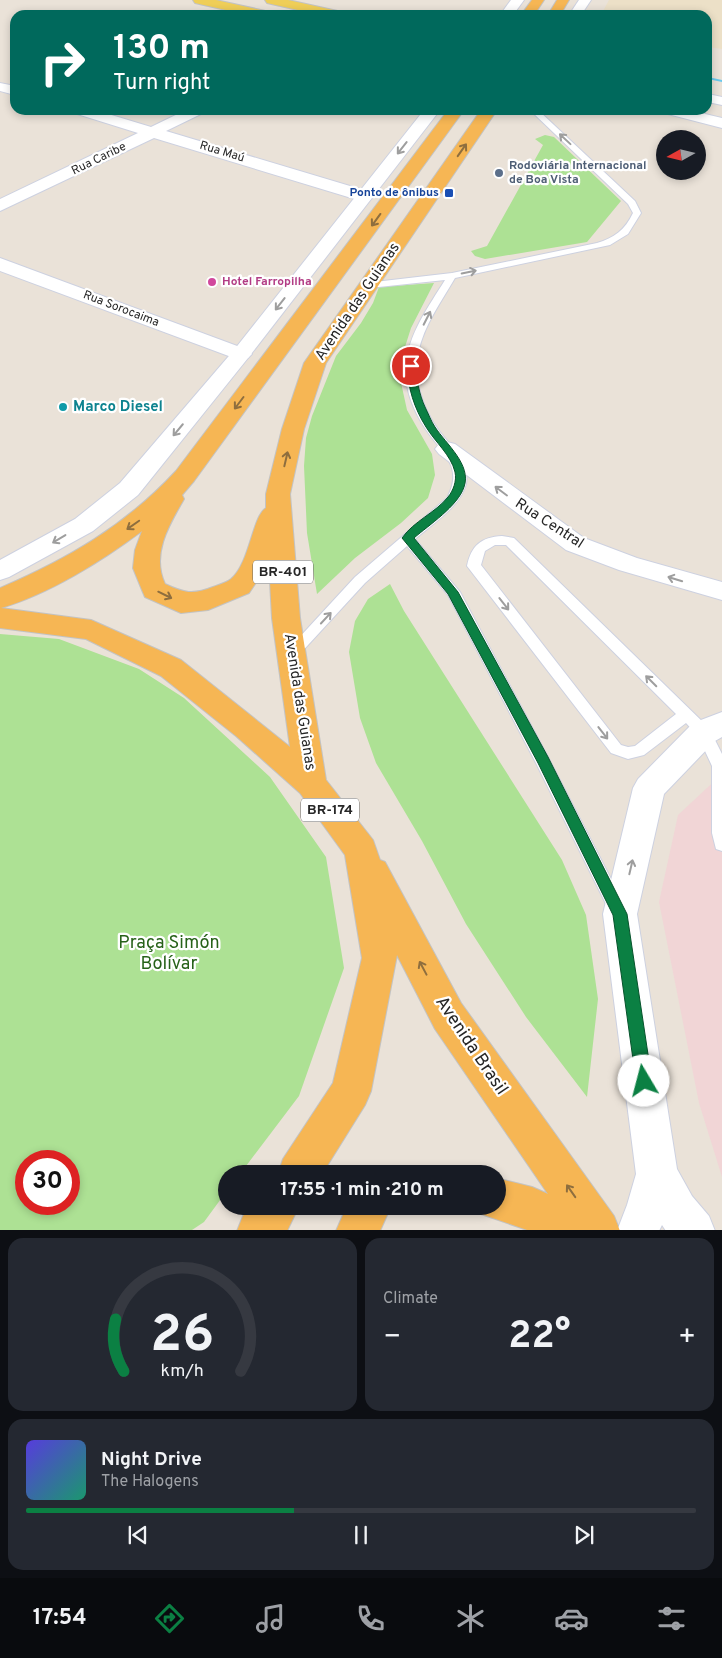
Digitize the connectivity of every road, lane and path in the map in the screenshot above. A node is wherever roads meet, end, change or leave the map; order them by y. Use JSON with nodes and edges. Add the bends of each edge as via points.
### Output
{"nodes":[{"id":1,"x":199,"y":0,"type":"edge"},
{"id":2,"x":271,"y":0,"type":"edge"},
{"id":3,"x":518,"y":0,"type":"edge"},
{"id":4,"x":243,"y":10,"type":"edge"},
{"id":5,"x":315,"y":10,"type":"edge"},
{"id":6,"x":510,"y":10,"type":"edge"},
{"id":7,"x":96,"y":115,"type":"edge"},
{"id":8,"x":188,"y":115,"type":"edge"},
{"id":9,"x":428,"y":115,"type":"edge"},
{"id":10,"x":452,"y":115,"type":"edge"},
{"id":11,"x":487,"y":115,"type":"edge"},
{"id":12,"x":539,"y":115,"type":"edge"},
{"id":13,"x":689,"y":115,"type":"edge"},
{"id":14,"x":722,"y":123,"type":"edge"},
{"id":15,"x":155,"y":132,"type":"junction"},
{"id":16,"x":364,"y":196,"type":"junction"},
{"id":17,"x":0,"y":206,"type":"edge"},
{"id":18,"x":0,"y":264,"type":"edge"},
{"id":19,"x":452,"y":276,"type":"junction"},
{"id":20,"x":369,"y":285,"type":"junction"},
{"id":21,"x":241,"y":354,"type":"junction"},
{"id":22,"x":447,"y":449,"type":"junction"},
{"id":23,"x":185,"y":476,"type":"junction"},
{"id":24,"x":278,"y":494,"type":"junction"},
{"id":25,"x":407,"y":538,"type":"junction"},
{"id":26,"x":0,"y":570,"type":"edge"},
{"id":27,"x":722,"y":591,"type":"edge"},
{"id":28,"x":0,"y":599,"type":"edge"},
{"id":29,"x":0,"y":618,"type":"edge"},
{"id":30,"x":292,"y":653,"type":"junction"},
{"id":31,"x":704,"y":724,"type":"edge"},
{"id":32,"x":311,"y":784,"type":"junction"},
{"id":33,"x":722,"y":844,"type":"edge"},
{"id":34,"x":361,"y":850,"type":"junction"},
{"id":35,"x":620,"y":914,"type":"junction"},
{"id":36,"x":304,"y":1165,"type":"edge"},
{"id":37,"x":657,"y":1174,"type":"junction"},
{"id":38,"x":506,"y":1202,"type":"edge"},
{"id":39,"x":272,"y":1215,"type":"edge"},
{"id":40,"x":365,"y":1215,"type":"edge"},
{"id":41,"x":258,"y":1230,"type":"edge"},
{"id":42,"x":357,"y":1230,"type":"edge"},
{"id":43,"x":571,"y":1230,"type":"edge"},
{"id":44,"x":599,"y":1230,"type":"edge"},
{"id":45,"x":638,"y":1230,"type":"edge"},
{"id":46,"x":694,"y":1230,"type":"edge"}],
"edges":[{"from":1,"to":4,"type":"main road"},
{"from":2,"to":5,"type":"main road"},
{"from":3,"to":6,"type":"street"},
{"from":7,"to":15,"type":"street","name":"Rua Maú"},
{"from":8,"to":15,"type":"street","name":"Rua Caribe"},
{"from":9,"to":16,"type":"street","one_way":true},
{"from":10,"to":23,"type":"highway","one_way":true},
{"from":20,"to":11,"type":"highway","name":"Avenida das Guianas","number":"BR-401","one_way":true},
{"from":19,"to":12,"type":"lane","one_way":true,"via":[[606,244],[631,227],[637,213],[632,203]]},
{"from":13,"to":14,"type":"street"},
{"from":15,"to":16,"type":"street","name":"Rua Maú"},
{"from":15,"to":17,"type":"street","name":"Rua Caribe"},
{"from":16,"to":21,"type":"street","one_way":true},
{"from":18,"to":21,"type":"street","name":"Rua Sorocaima"},
{"from":19,"to":20,"type":"lane"},
{"from":22,"to":19,"type":"lane","one_way":true,"via":[[430,427],[419,405],[412,384],[411,366],[413,348]]},
{"from":24,"to":20,"type":"highway","name":"Avenida das Guianas","number":"BR-401","one_way":true,"via":[[293,429],[315,363]]},
{"from":21,"to":26,"type":"street","one_way":true,"via":[[128,490],[84,525]]},
{"from":22,"to":25,"type":"lane","via":[[460,473],[460,486],[452,500]]},
{"from":27,"to":22,"type":"street","name":"Rua Central","one_way":true,"via":[[628,564],[575,544]]},
{"from":23,"to":24,"type":"highway","one_way":true,"via":[[159,522],[149,548],[146,568],[155,590],[181,603],[208,600],[240,586],[256,564]]},
{"from":23,"to":28,"type":"highway","one_way":true,"via":[[145,516],[90,555],[41,582]]},
{"from":24,"to":30,"type":"highway","name":"Avenida das Guianas","number":"BR-401","via":[[286,618]]},
{"from":30,"to":25,"type":"lane","one_way":true,"via":[[360,580]]},
{"from":25,"to":35,"type":"lane","via":[[453,592]]},
{"from":29,"to":32,"type":"highway","number":"BR-174","via":[[91,630],[172,668]]},
{"from":30,"to":32,"type":"highway","name":"Avenida das Guianas","number":"BR-401"},
{"from":31,"to":31,"type":"lane","one_way":true,"via":[[509,541],[494,539],[476,552],[474,566],[616,749],[628,753],[639,751]]},
{"from":31,"to":33,"type":"lane","via":[[720,766]]},
{"from":35,"to":31,"type":"street","one_way":true,"via":[[649,788]]},
{"from":32,"to":34,"type":"highway","number":"BR-174"},
{"from":34,"to":36,"type":"highway","number":"BR-174","via":[[380,958],[351,1091]]},
{"from":44,"to":34,"type":"highway","name":"Avenida Brasil","number":"BR-174","one_way":true,"via":[[448,1016]]},
{"from":35,"to":37,"type":"street"},
{"from":37,"to":45,"type":"street"},
{"from":37,"to":46,"type":"street","via":[[677,1211]]},
{"from":38,"to":43,"type":"highway","via":[[532,1208]]},
{"from":39,"to":41,"type":"highway"},
{"from":40,"to":42,"type":"highway"}]}
